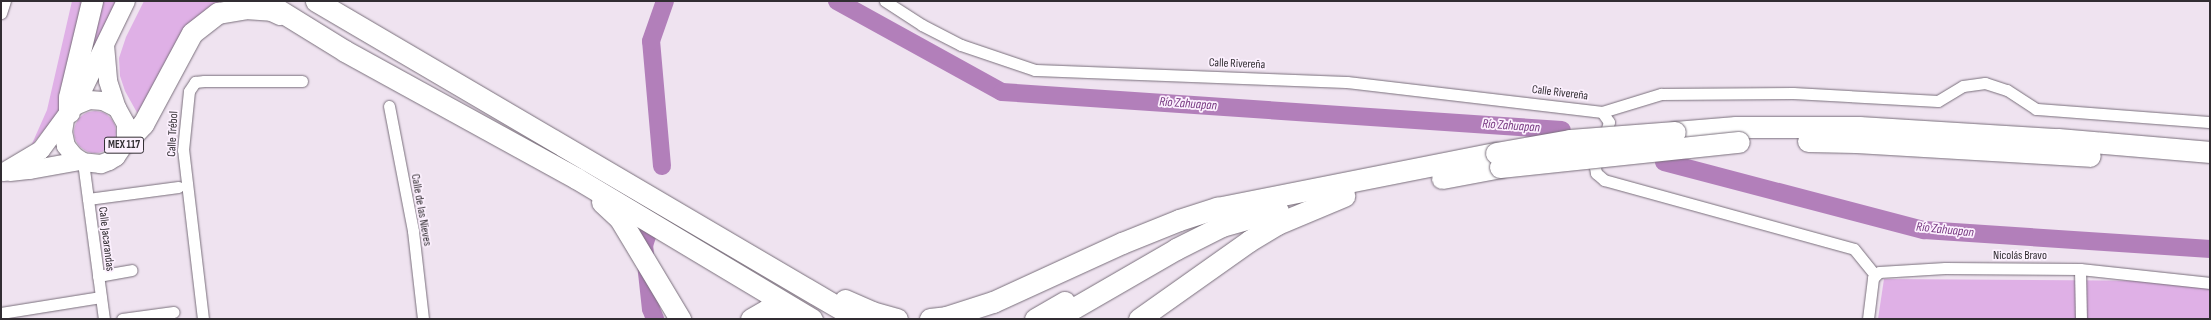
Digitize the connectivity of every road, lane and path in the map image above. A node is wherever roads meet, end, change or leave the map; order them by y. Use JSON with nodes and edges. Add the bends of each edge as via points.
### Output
{"nodes":[{"id":1,"x":5,"y":1,"type":"edge"},
{"id":2,"x":92,"y":1,"type":"edge"},
{"id":3,"x":126,"y":1,"type":"edge"},
{"id":4,"x":264,"y":1,"type":"edge"},
{"id":5,"x":316,"y":1,"type":"edge"},
{"id":6,"x":885,"y":1,"type":"edge"},
{"id":7,"x":1,"y":13,"type":"edge"},
{"id":8,"x":294,"y":20,"type":"junction"},
{"id":9,"x":106,"y":42,"type":"junction"},
{"id":10,"x":302,"y":81,"type":"dead end"},
{"id":11,"x":389,"y":106,"type":"dead end"},
{"id":12,"x":117,"y":108,"type":"junction"},
{"id":13,"x":70,"y":112,"type":"junction"},
{"id":14,"x":1602,"y":112,"type":"junction"},
{"id":15,"x":2210,"y":122,"type":"edge"},
{"id":16,"x":126,"y":142,"type":"junction"},
{"id":17,"x":2210,"y":152,"type":"edge"},
{"id":18,"x":1498,"y":160,"type":"junction"},
{"id":19,"x":81,"y":161,"type":"junction"},
{"id":20,"x":2210,"y":164,"type":"edge"},
{"id":21,"x":3,"y":172,"type":"edge"},
{"id":22,"x":576,"y":178,"type":"junction"},
{"id":23,"x":178,"y":187,"type":"dead end"},
{"id":24,"x":1344,"y":196,"type":"junction"},
{"id":25,"x":88,"y":199,"type":"junction"},
{"id":26,"x":1257,"y":202,"type":"junction"},
{"id":27,"x":2080,"y":269,"type":"junction"},
{"id":28,"x":131,"y":270,"type":"dead end"},
{"id":29,"x":1874,"y":274,"type":"junction"},
{"id":30,"x":98,"y":276,"type":"junction"},
{"id":31,"x":2210,"y":283,"type":"edge"},
{"id":32,"x":818,"y":295,"type":"junction"},
{"id":33,"x":101,"y":297,"type":"junction"},
{"id":34,"x":174,"y":312,"type":"dead end"},
{"id":35,"x":1,"y":313,"type":"edge"},
{"id":36,"x":805,"y":315,"type":"edge"},
{"id":37,"x":104,"y":319,"type":"edge"},
{"id":38,"x":122,"y":319,"type":"edge"},
{"id":39,"x":203,"y":319,"type":"edge"},
{"id":40,"x":423,"y":319,"type":"edge"},
{"id":41,"x":680,"y":319,"type":"edge"},
{"id":42,"x":751,"y":319,"type":"edge"},
{"id":43,"x":858,"y":319,"type":"edge"},
{"id":44,"x":897,"y":319,"type":"edge"},
{"id":45,"x":930,"y":319,"type":"edge"},
{"id":46,"x":1035,"y":319,"type":"edge"},
{"id":47,"x":1055,"y":319,"type":"edge"},
{"id":48,"x":1139,"y":319,"type":"edge"},
{"id":49,"x":1868,"y":319,"type":"edge"},
{"id":50,"x":2081,"y":319,"type":"edge"}],
"edges":[{"from":1,"to":7,"type":"street"},
{"from":2,"to":13,"type":"highway","via":[[69,97]]},
{"from":3,"to":9,"type":"main road","number":"MEX 117"},
{"from":4,"to":8,"type":"highway"},
{"from":5,"to":32,"type":"highway"},
{"from":6,"to":14,"type":"street","name":"Calle Rivereña","via":[[922,25],[961,45],[1035,70],[1347,82]]},
{"from":8,"to":16,"type":"highway","via":[[271,10],[245,8],[218,13],[192,33],[143,124]]},
{"from":8,"to":22,"type":"highway","via":[[345,51]]},
{"from":9,"to":12,"type":"main road","number":"MEX 117","via":[[105,64]]},
{"from":9,"to":13,"type":"main road","number":"MEX 117"},
{"from":10,"to":39,"type":"street","name":"Calle Trébol","via":[[204,81],[196,82],[189,91],[183,150]]},
{"from":11,"to":40,"type":"street","name":"Calle de las Nieves","via":[[413,231]]},
{"from":12,"to":13,"type":"main road","via":[[104,100],[96,99],[89,100]]},
{"from":12,"to":16,"type":"main road","number":"MEX 117","via":[[126,124]]},
{"from":13,"to":19,"type":"main road","number":"MEX 117","via":[[63,132],[66,146]]},
{"from":13,"to":21,"type":"main road","number":"MEX 117","via":[[41,150]]},
{"from":14,"to":15,"type":"street","via":[[1661,94],[1793,93],[1938,101],[1964,86],[1985,83],[2007,90],[2036,109]]},
{"from":14,"to":29,"type":"street","via":[[1609,122],[1595,167],[1596,173],[1604,180],[1854,250]]},
{"from":16,"to":19,"type":"main road","number":"MEX 117","via":[[116,157],[109,162],[100,164]]},
{"from":17,"to":18,"type":"highway","bridge":true,"via":[[2058,139],[1859,127],[1743,127],[1570,140]]},
{"from":18,"to":20,"type":"highway","bridge":true,"via":[[1739,142],[1856,142]]},
{"from":18,"to":24,"type":"highway"},
{"from":18,"to":26,"type":"highway"},
{"from":19,"to":21,"type":"main road","number":"MEX 117"},
{"from":19,"to":25,"type":"street","name":"Calle Jacarandas"},
{"from":22,"to":36,"type":"highway"},
{"from":22,"to":41,"type":"highway","via":[[620,219]]},
{"from":23,"to":25,"type":"street"},
{"from":24,"to":47,"type":"highway","via":[[1271,211],[1222,226],[1176,249]]},
{"from":24,"to":48,"type":"highway","via":[[1277,224]]},
{"from":25,"to":30,"type":"street","name":"Calle Jacarandas"},
{"from":26,"to":45,"type":"highway","via":[[1217,208],[1179,220],[993,302],[946,317]]},
{"from":26,"to":46,"type":"highway","via":[[1181,235]]},
{"from":27,"to":29,"type":"street","name":"Nicolás Bravo","via":[[1945,268]]},
{"from":27,"to":31,"type":"street","name":"Nicolás Bravo"},
{"from":27,"to":50,"type":"street"},
{"from":28,"to":30,"type":"street"},
{"from":29,"to":49,"type":"street"},
{"from":30,"to":33,"type":"street","name":"Calle Jacarandas"},
{"from":32,"to":43,"type":"highway"},
{"from":32,"to":44,"type":"highway","via":[[835,295],[872,312]]},
{"from":33,"to":35,"type":"street"},
{"from":33,"to":37,"type":"street","name":"Calle Jacarandas"},
{"from":34,"to":38,"type":"street"},
{"from":36,"to":42,"type":"highway","via":[[768,309]]}]}
